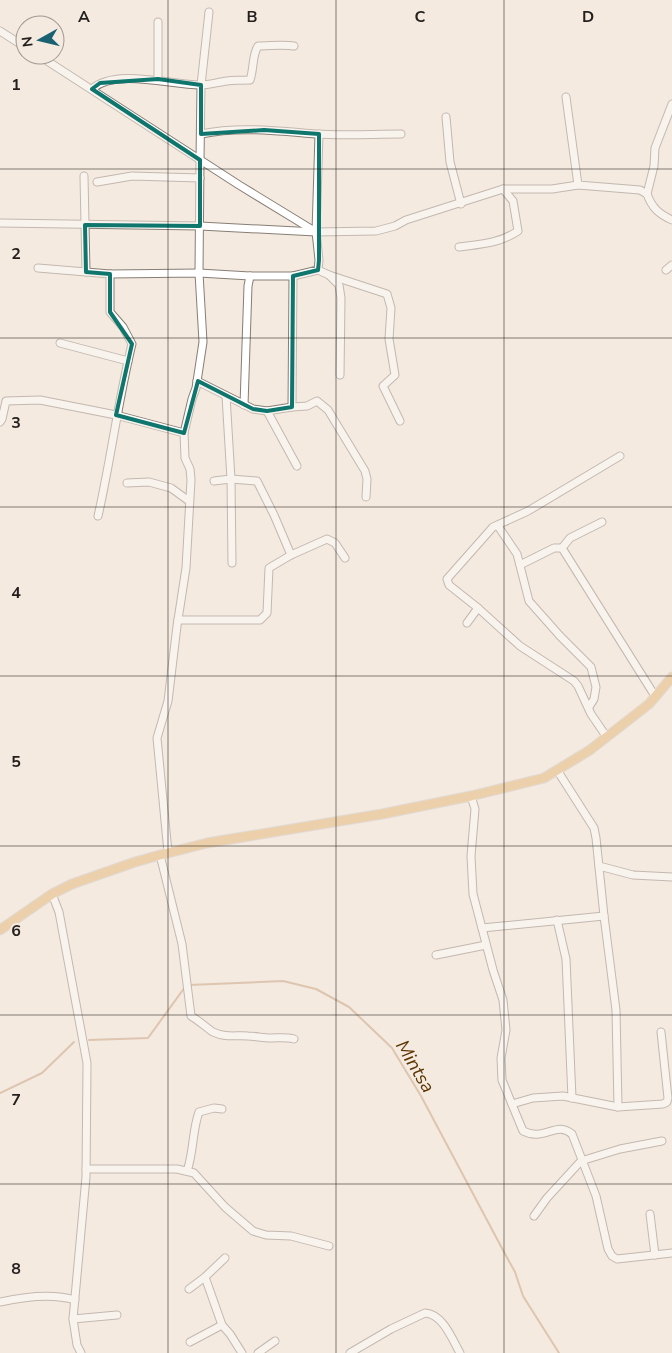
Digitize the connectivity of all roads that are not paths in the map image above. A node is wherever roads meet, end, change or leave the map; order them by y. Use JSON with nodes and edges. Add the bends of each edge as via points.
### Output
{"nodes":[{"id":1,"x":209,"y":12,"type":"dead end"},
{"id":2,"x":158,"y":22,"type":"dead end"},
{"id":3,"x":0,"y":31,"type":"edge"},
{"id":4,"x":15,"y":41,"type":"edge"},
{"id":5,"x":294,"y":46,"type":"dead end"},
{"id":6,"x":53,"y":65,"type":"edge"},
{"id":7,"x":158,"y":79,"type":"junction"},
{"id":8,"x":201,"y":85,"type":"junction"},
{"id":9,"x":92,"y":90,"type":"junction"},
{"id":10,"x":566,"y":97,"type":"dead end"},
{"id":11,"x":672,"y":104,"type":"edge"},
{"id":12,"x":446,"y":117,"type":"dead end"},
{"id":13,"x":201,"y":134,"type":"junction"},
{"id":14,"x":319,"y":134,"type":"junction"},
{"id":15,"x":401,"y":134,"type":"dead end"},
{"id":16,"x":200,"y":160,"type":"junction"},
{"id":17,"x":84,"y":176,"type":"dead end"},
{"id":18,"x":200,"y":178,"type":"junction"},
{"id":19,"x":97,"y":182,"type":"dead end"},
{"id":20,"x":578,"y":185,"type":"junction"},
{"id":21,"x":503,"y":189,"type":"junction"},
{"id":22,"x":648,"y":194,"type":"junction"},
{"id":23,"x":461,"y":204,"type":"junction"},
{"id":24,"x":672,"y":220,"type":"edge"},
{"id":25,"x":0,"y":223,"type":"edge"},
{"id":26,"x":85,"y":225,"type":"junction"},
{"id":27,"x":200,"y":226,"type":"junction"},
{"id":28,"x":316,"y":232,"type":"junction"},
{"id":29,"x":459,"y":247,"type":"dead end"},
{"id":30,"x":38,"y":268,"type":"dead end"},
{"id":31,"x":318,"y":270,"type":"junction"},
{"id":32,"x":86,"y":272,"type":"junction"},
{"id":33,"x":199,"y":273,"type":"junction"},
{"id":34,"x":110,"y":274,"type":"junction"},
{"id":35,"x":329,"y":274,"type":"junction"},
{"id":36,"x":250,"y":276,"type":"junction"},
{"id":37,"x":293,"y":276,"type":"junction"},
{"id":38,"x":60,"y":343,"type":"dead end"},
{"id":39,"x":128,"y":361,"type":"junction"},
{"id":40,"x":340,"y":375,"type":"dead end"},
{"id":41,"x":197,"y":381,"type":"junction"},
{"id":42,"x":226,"y":396,"type":"junction"},
{"id":43,"x":244,"y":405,"type":"junction"},
{"id":44,"x":292,"y":407,"type":"junction"},
{"id":45,"x":267,"y":411,"type":"junction"},
{"id":46,"x":116,"y":415,"type":"junction"},
{"id":47,"x":400,"y":421,"type":"dead end"},
{"id":48,"x":0,"y":422,"type":"edge"},
{"id":49,"x":184,"y":434,"type":"junction"},
{"id":50,"x":620,"y":456,"type":"dead end"},
{"id":51,"x":297,"y":466,"type":"dead end"},
{"id":52,"x":231,"y":479,"type":"junction"},
{"id":53,"x":214,"y":481,"type":"dead end"},
{"id":54,"x":127,"y":483,"type":"dead end"},
{"id":55,"x":366,"y":497,"type":"dead end"},
{"id":56,"x":189,"y":501,"type":"junction"},
{"id":57,"x":98,"y":516,"type":"dead end"},
{"id":58,"x":602,"y":522,"type":"dead end"},
{"id":59,"x":498,"y":526,"type":"junction"},
{"id":60,"x":562,"y":548,"type":"junction"},
{"id":61,"x":291,"y":555,"type":"junction"},
{"id":62,"x":345,"y":558,"type":"dead end"},
{"id":63,"x":232,"y":563,"type":"dead end"},
{"id":64,"x":520,"y":565,"type":"junction"},
{"id":65,"x":478,"y":608,"type":"junction"},
{"id":66,"x":178,"y":620,"type":"junction"},
{"id":67,"x":467,"y":622,"type":"dead end"},
{"id":68,"x":672,"y":677,"type":"edge"},
{"id":69,"x":655,"y":696,"type":"junction"},
{"id":70,"x":589,"y":707,"type":"junction"},
{"id":71,"x":606,"y":736,"type":"junction"},
{"id":72,"x":558,"y":770,"type":"junction"},
{"id":73,"x":471,"y":796,"type":"junction"},
{"id":74,"x":164,"y":854,"type":"junction"},
{"id":75,"x":599,"y":866,"type":"junction"},
{"id":76,"x":672,"y":877,"type":"edge"},
{"id":77,"x":52,"y":894,"type":"junction"},
{"id":78,"x":604,"y":916,"type":"junction"},
{"id":79,"x":557,"y":920,"type":"junction"},
{"id":80,"x":482,"y":928,"type":"junction"},
{"id":81,"x":0,"y":930,"type":"edge"},
{"id":82,"x":486,"y":945,"type":"junction"},
{"id":83,"x":436,"y":955,"type":"dead end"},
{"id":84,"x":661,"y":1032,"type":"dead end"},
{"id":85,"x":294,"y":1039,"type":"dead end"},
{"id":86,"x":572,"y":1098,"type":"junction"},
{"id":87,"x":512,"y":1104,"type":"junction"},
{"id":88,"x":618,"y":1107,"type":"junction"},
{"id":89,"x":222,"y":1109,"type":"dead end"},
{"id":90,"x":662,"y":1141,"type":"dead end"},
{"id":91,"x":581,"y":1161,"type":"junction"},
{"id":92,"x":86,"y":1169,"type":"junction"},
{"id":93,"x":187,"y":1171,"type":"junction"},
{"id":94,"x":650,"y":1214,"type":"dead end"},
{"id":95,"x":534,"y":1216,"type":"dead end"},
{"id":96,"x":330,"y":1246,"type":"dead end"},
{"id":97,"x":672,"y":1253,"type":"edge"},
{"id":98,"x":655,"y":1255,"type":"junction"},
{"id":99,"x":225,"y":1258,"type":"dead end"},
{"id":100,"x":205,"y":1277,"type":"junction"},
{"id":101,"x":190,"y":1289,"type":"dead end"},
{"id":102,"x":75,"y":1300,"type":"junction"},
{"id":103,"x":0,"y":1302,"type":"edge"},
{"id":104,"x":118,"y":1315,"type":"dead end"},
{"id":105,"x":73,"y":1319,"type":"junction"},
{"id":106,"x":222,"y":1324,"type":"junction"},
{"id":107,"x":275,"y":1341,"type":"dead end"},
{"id":108,"x":190,"y":1342,"type":"dead end"},
{"id":109,"x":81,"y":1353,"type":"edge"},
{"id":110,"x":242,"y":1353,"type":"edge"},
{"id":111,"x":258,"y":1353,"type":"edge"},
{"id":112,"x":350,"y":1353,"type":"edge"},
{"id":113,"x":460,"y":1353,"type":"edge"}],
"edges":[{"from":1,"to":8,"type":"street"},
{"from":2,"to":7,"type":"street"},
{"from":3,"to":4,"type":"street"},
{"from":5,"to":8,"type":"street","via":[[258,46],[250,80]]},
{"from":6,"to":9,"type":"street"},
{"from":7,"to":8,"type":"street"},
{"from":7,"to":9,"type":"street","via":[[112,80],[100,83]]},
{"from":8,"to":13,"type":"street"},
{"from":9,"to":16,"type":"street"},
{"from":10,"to":20,"type":"street"},
{"from":11,"to":22,"type":"street","via":[[655,148]]},
{"from":12,"to":23,"type":"street","via":[[450,162]]},
{"from":13,"to":14,"type":"street","via":[[264,130]]},
{"from":13,"to":16,"type":"street"},
{"from":14,"to":15,"type":"street"},
{"from":14,"to":28,"type":"street"},
{"from":16,"to":18,"type":"street"},
{"from":16,"to":28,"type":"street"},
{"from":17,"to":26,"type":"street"},
{"from":18,"to":19,"type":"street","via":[[132,176]]},
{"from":18,"to":27,"type":"street"},
{"from":20,"to":21,"type":"street","via":[[552,189]]},
{"from":20,"to":22,"type":"street","via":[[640,190]]},
{"from":21,"to":23,"type":"street"},
{"from":21,"to":29,"type":"street","via":[[513,201],[518,231],[496,243]]},
{"from":22,"to":24,"type":"street","via":[[658,213]]},
{"from":23,"to":28,"type":"street","via":[[376,231]]},
{"from":25,"to":26,"type":"street"},
{"from":26,"to":27,"type":"street"},
{"from":26,"to":32,"type":"street"},
{"from":27,"to":28,"type":"street"},
{"from":27,"to":33,"type":"street"},
{"from":28,"to":31,"type":"street"},
{"from":30,"to":32,"type":"street"},
{"from":31,"to":35,"type":"street"},
{"from":31,"to":37,"type":"street"},
{"from":32,"to":34,"type":"street"},
{"from":33,"to":34,"type":"street"},
{"from":33,"to":36,"type":"street"},
{"from":33,"to":41,"type":"street","via":[[203,342]]},
{"from":34,"to":39,"type":"street","via":[[110,312],[132,344]]},
{"from":35,"to":40,"type":"street","via":[[339,284],[341,298]]},
{"from":35,"to":47,"type":"street","via":[[388,294],[391,308],[389,339],[395,375],[383,386]]},
{"from":36,"to":37,"type":"street"},
{"from":36,"to":43,"type":"street"},
{"from":37,"to":44,"type":"street"},
{"from":38,"to":39,"type":"street"},
{"from":39,"to":46,"type":"street"},
{"from":41,"to":42,"type":"street"},
{"from":41,"to":49,"type":"street"},
{"from":42,"to":43,"type":"street"},
{"from":42,"to":52,"type":"street"},
{"from":43,"to":45,"type":"street"},
{"from":44,"to":45,"type":"street"},
{"from":44,"to":55,"type":"street","via":[[307,406],[317,401],[328,410],[365,471]]},
{"from":45,"to":51,"type":"street"},
{"from":46,"to":48,"type":"street","via":[[40,400],[6,401]]},
{"from":46,"to":49,"type":"street"},
{"from":46,"to":57,"type":"street"},
{"from":49,"to":56,"type":"street","via":[[190,474]]},
{"from":50,"to":59,"type":"street"},
{"from":52,"to":53,"type":"street"},
{"from":52,"to":61,"type":"street","via":[[257,481]]},
{"from":52,"to":63,"type":"street"},
{"from":54,"to":56,"type":"street","via":[[149,482],[171,488]]},
{"from":56,"to":66,"type":"street","via":[[186,568]]},
{"from":58,"to":60,"type":"street","via":[[570,538]]},
{"from":59,"to":64,"type":"street","via":[[517,554]]},
{"from":59,"to":65,"type":"street","via":[[493,527],[447,579],[449,585]]},
{"from":60,"to":64,"type":"street","via":[[554,548]]},
{"from":60,"to":69,"type":"street"},
{"from":61,"to":62,"type":"street","via":[[327,539]]},
{"from":61,"to":66,"type":"street","via":[[269,568],[267,613],[260,620]]},
{"from":64,"to":70,"type":"street","via":[[529,601],[591,668],[596,687]]},
{"from":65,"to":67,"type":"street"},
{"from":65,"to":70,"type":"street","via":[[520,646],[574,681]]},
{"from":66,"to":74,"type":"street","via":[[168,701],[157,738]]},
{"from":68,"to":69,"type":"main road"},
{"from":69,"to":71,"type":"main road"},
{"from":70,"to":71,"type":"street"},
{"from":71,"to":72,"type":"main road"},
{"from":72,"to":73,"type":"main road","via":[[544,778]]},
{"from":72,"to":75,"type":"street","via":[[594,828]]},
{"from":73,"to":74,"type":"main road","via":[[207,842]]},
{"from":73,"to":80,"type":"street","via":[[475,809],[471,856],[473,894]]},
{"from":74,"to":77,"type":"main road","via":[[88,878]]},
{"from":74,"to":85,"type":"street","via":[[182,944],[191,1016],[226,1036]]},
{"from":75,"to":76,"type":"street","via":[[633,875]]},
{"from":75,"to":78,"type":"street"},
{"from":77,"to":81,"type":"main road"},
{"from":77,"to":92,"type":"street","via":[[59,912],[87,1063]]},
{"from":78,"to":79,"type":"street"},
{"from":78,"to":88,"type":"street","via":[[616,1010]]},
{"from":79,"to":80,"type":"street"},
{"from":79,"to":86,"type":"street","via":[[566,959]]},
{"from":80,"to":82,"type":"street"},
{"from":82,"to":83,"type":"street"},
{"from":82,"to":87,"type":"street","via":[[503,1000],[506,1030],[501,1058],[502,1080]]},
{"from":84,"to":88,"type":"street","via":[[667,1102]]},
{"from":86,"to":87,"type":"street","via":[[533,1098]]},
{"from":86,"to":88,"type":"street"},
{"from":87,"to":91,"type":"street","via":[[523,1131],[538,1136],[558,1129],[572,1134]]},
{"from":89,"to":93,"type":"street","via":[[199,1112]]},
{"from":90,"to":91,"type":"street"},
{"from":91,"to":95,"type":"street"},
{"from":91,"to":98,"type":"street","via":[[596,1196],[612,1256]]},
{"from":92,"to":93,"type":"street"},
{"from":92,"to":102,"type":"street"},
{"from":93,"to":96,"type":"street","via":[[194,1173],[225,1208],[253,1231]]},
{"from":94,"to":98,"type":"street"},
{"from":97,"to":98,"type":"street"},
{"from":99,"to":100,"type":"street"},
{"from":100,"to":101,"type":"street"},
{"from":100,"to":106,"type":"street"},
{"from":102,"to":103,"type":"street","via":[[41,1297]]},
{"from":102,"to":105,"type":"street"},
{"from":104,"to":105,"type":"street"},
{"from":105,"to":109,"type":"street"},
{"from":106,"to":108,"type":"street"},
{"from":106,"to":110,"type":"street"},
{"from":107,"to":111,"type":"street"},
{"from":112,"to":113,"type":"street","via":[[425,1313],[440,1320]]}]}
